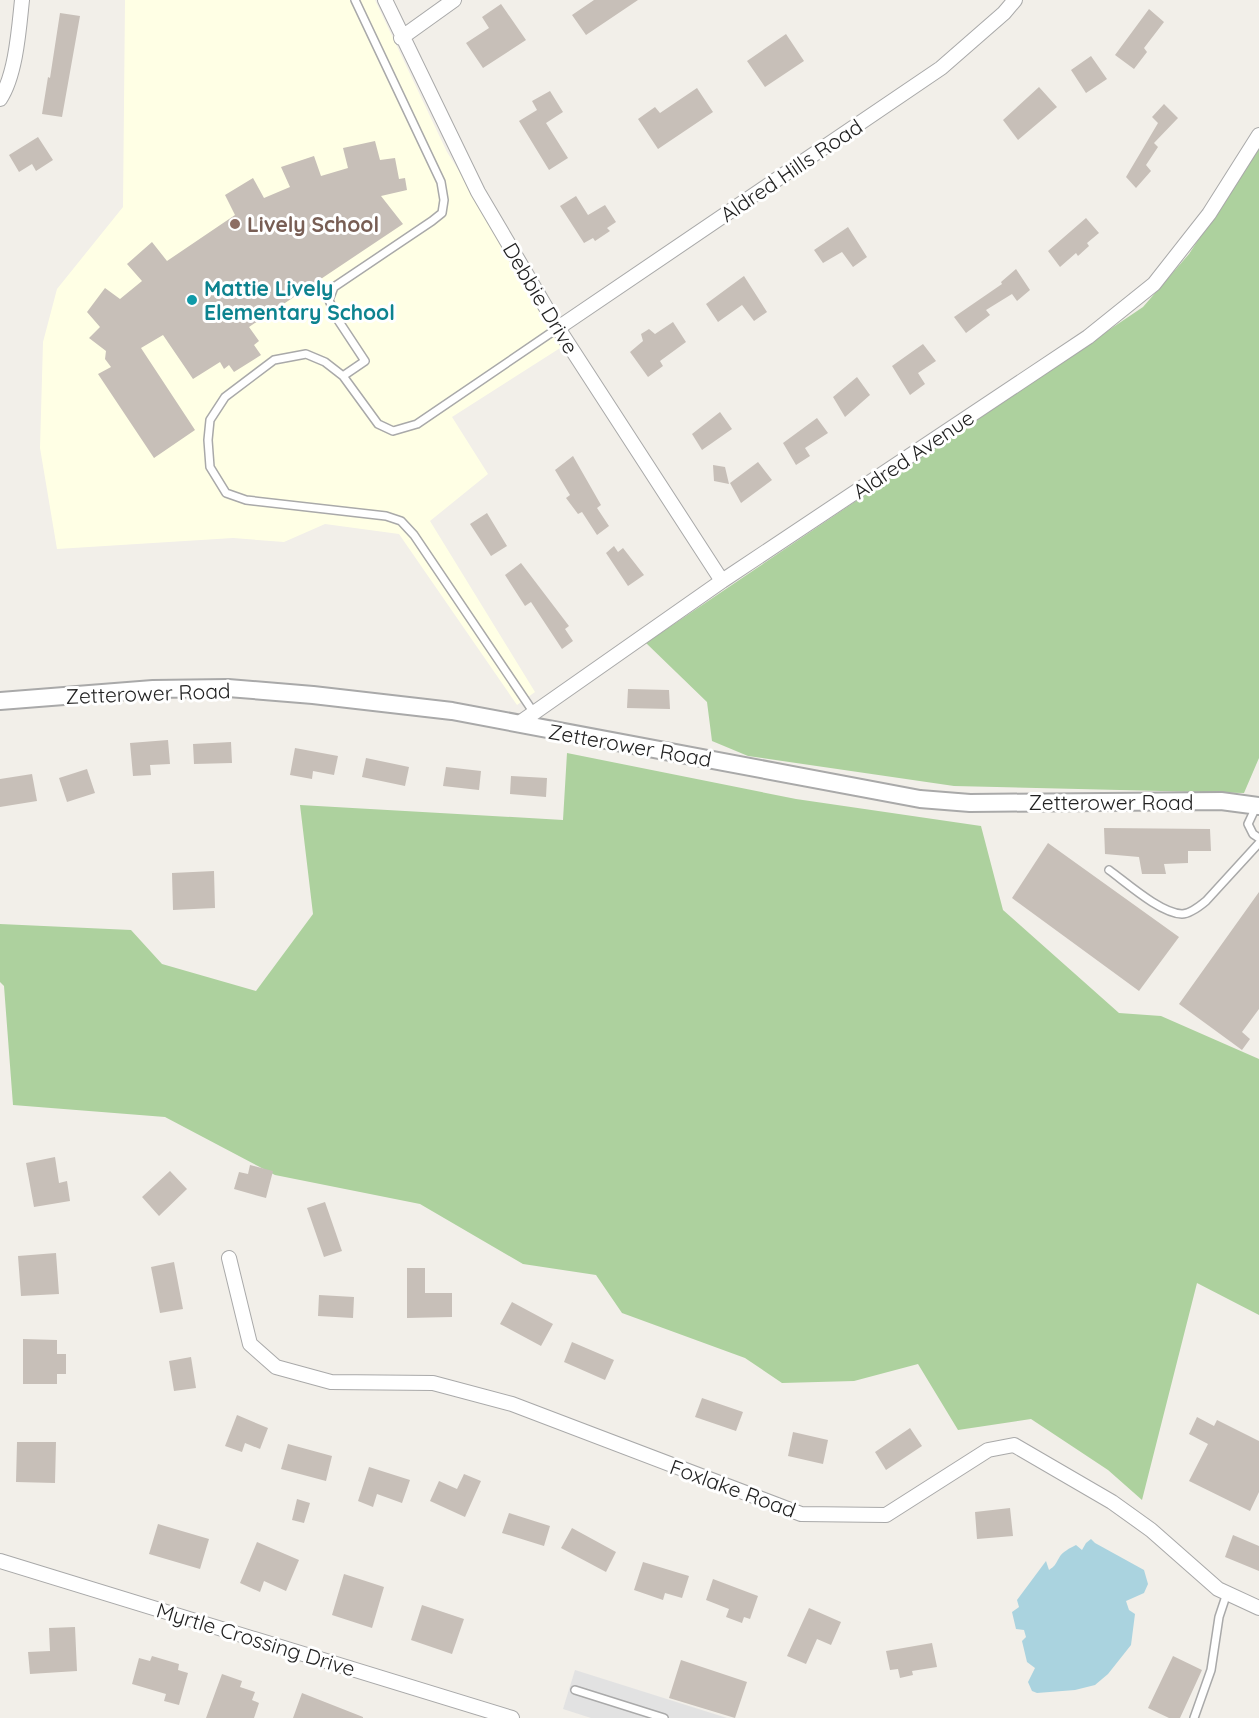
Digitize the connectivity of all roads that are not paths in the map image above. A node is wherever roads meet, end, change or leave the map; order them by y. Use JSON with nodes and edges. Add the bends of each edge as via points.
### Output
{"nodes":[{"id":1,"x":22,"y":0,"type":"edge"},
{"id":2,"x":355,"y":0,"type":"edge"},
{"id":3,"x":385,"y":0,"type":"edge"},
{"id":4,"x":454,"y":0,"type":"edge"},
{"id":5,"x":1015,"y":0,"type":"edge"},
{"id":6,"x":401,"y":38,"type":"junction"},
{"id":7,"x":0,"y":99,"type":"edge"},
{"id":8,"x":1259,"y":135,"type":"edge"},
{"id":9,"x":558,"y":328,"type":"junction"},
{"id":10,"x":343,"y":376,"type":"junction"},
{"id":11,"x":722,"y":581,"type":"junction"},
{"id":12,"x":0,"y":701,"type":"edge"},
{"id":13,"x":534,"y":713,"type":"junction"},
{"id":14,"x":518,"y":724,"type":"junction"},
{"id":15,"x":1258,"y":806,"type":"edge"},
{"id":16,"x":1259,"y":837,"type":"edge"},
{"id":17,"x":1259,"y":843,"type":"edge"},
{"id":18,"x":1109,"y":870,"type":"dead end"},
{"id":19,"x":229,"y":1258,"type":"dead end"},
{"id":20,"x":0,"y":1561,"type":"edge"},
{"id":21,"x":1227,"y":1593,"type":"junction"},
{"id":22,"x":1259,"y":1608,"type":"edge"},
{"id":23,"x":575,"y":1690,"type":"dead end"},
{"id":24,"x":636,"y":1709,"type":"junction"},
{"id":25,"x":512,"y":1718,"type":"edge"},
{"id":26,"x":634,"y":1718,"type":"edge"},
{"id":27,"x":664,"y":1718,"type":"edge"},
{"id":28,"x":1194,"y":1718,"type":"edge"}],
"edges":[{"from":1,"to":7,"type":"street","via":[[10,75]]},
{"from":2,"to":10,"type":"lane","via":[[441,182],[444,200],[442,213],[432,221],[334,287],[329,300],[336,317],[365,361]]},
{"from":3,"to":6,"type":"street","name":"Debbie Drive"},
{"from":4,"to":6,"type":"street"},
{"from":5,"to":9,"type":"street","name":"Aldred Hills Road","via":[[940,68]]},
{"from":6,"to":9,"type":"street","name":"Debbie Drive","via":[[478,192]]},
{"from":8,"to":11,"type":"street","name":"Aldred Avenue","via":[[1209,214],[1154,284],[1088,337]]},
{"from":9,"to":10,"type":"lane","via":[[417,424],[393,431],[378,424]]},
{"from":9,"to":11,"type":"street","name":"Debbie Drive"},
{"from":10,"to":13,"type":"lane","via":[[306,354],[274,360],[225,397],[210,420],[210,467],[226,493],[246,500],[401,521],[414,534]]},
{"from":11,"to":13,"type":"street","name":"Aldred Avenue"},
{"from":12,"to":14,"type":"street","name":"Zetterower Road","via":[[153,689],[228,688],[452,711]]},
{"from":13,"to":14,"type":"street","name":"Aldred Avenue"},
{"from":14,"to":15,"type":"street","name":"Zetterower Road","via":[[920,799],[970,803],[1221,801]]},
{"from":15,"to":16,"type":"lane","via":[[1248,824]]},
{"from":17,"to":18,"type":"lane","via":[[1206,901],[1182,914],[1161,907]]},
{"from":19,"to":21,"type":"street","name":"Foxlake Road","via":[[250,1344],[276,1367],[331,1382],[434,1383],[512,1404],[801,1514],[886,1515],[988,1450],[1014,1445],[1151,1530]]},
{"from":20,"to":25,"type":"street","name":"Myrtle Crossing Drive"},
{"from":21,"to":22,"type":"street","name":"Foxlake Road"},
{"from":21,"to":28,"type":"lane","via":[[1211,1670]]},
{"from":23,"to":24,"type":"lane"},
{"from":24,"to":26,"type":"lane"},
{"from":24,"to":27,"type":"lane"}]}
